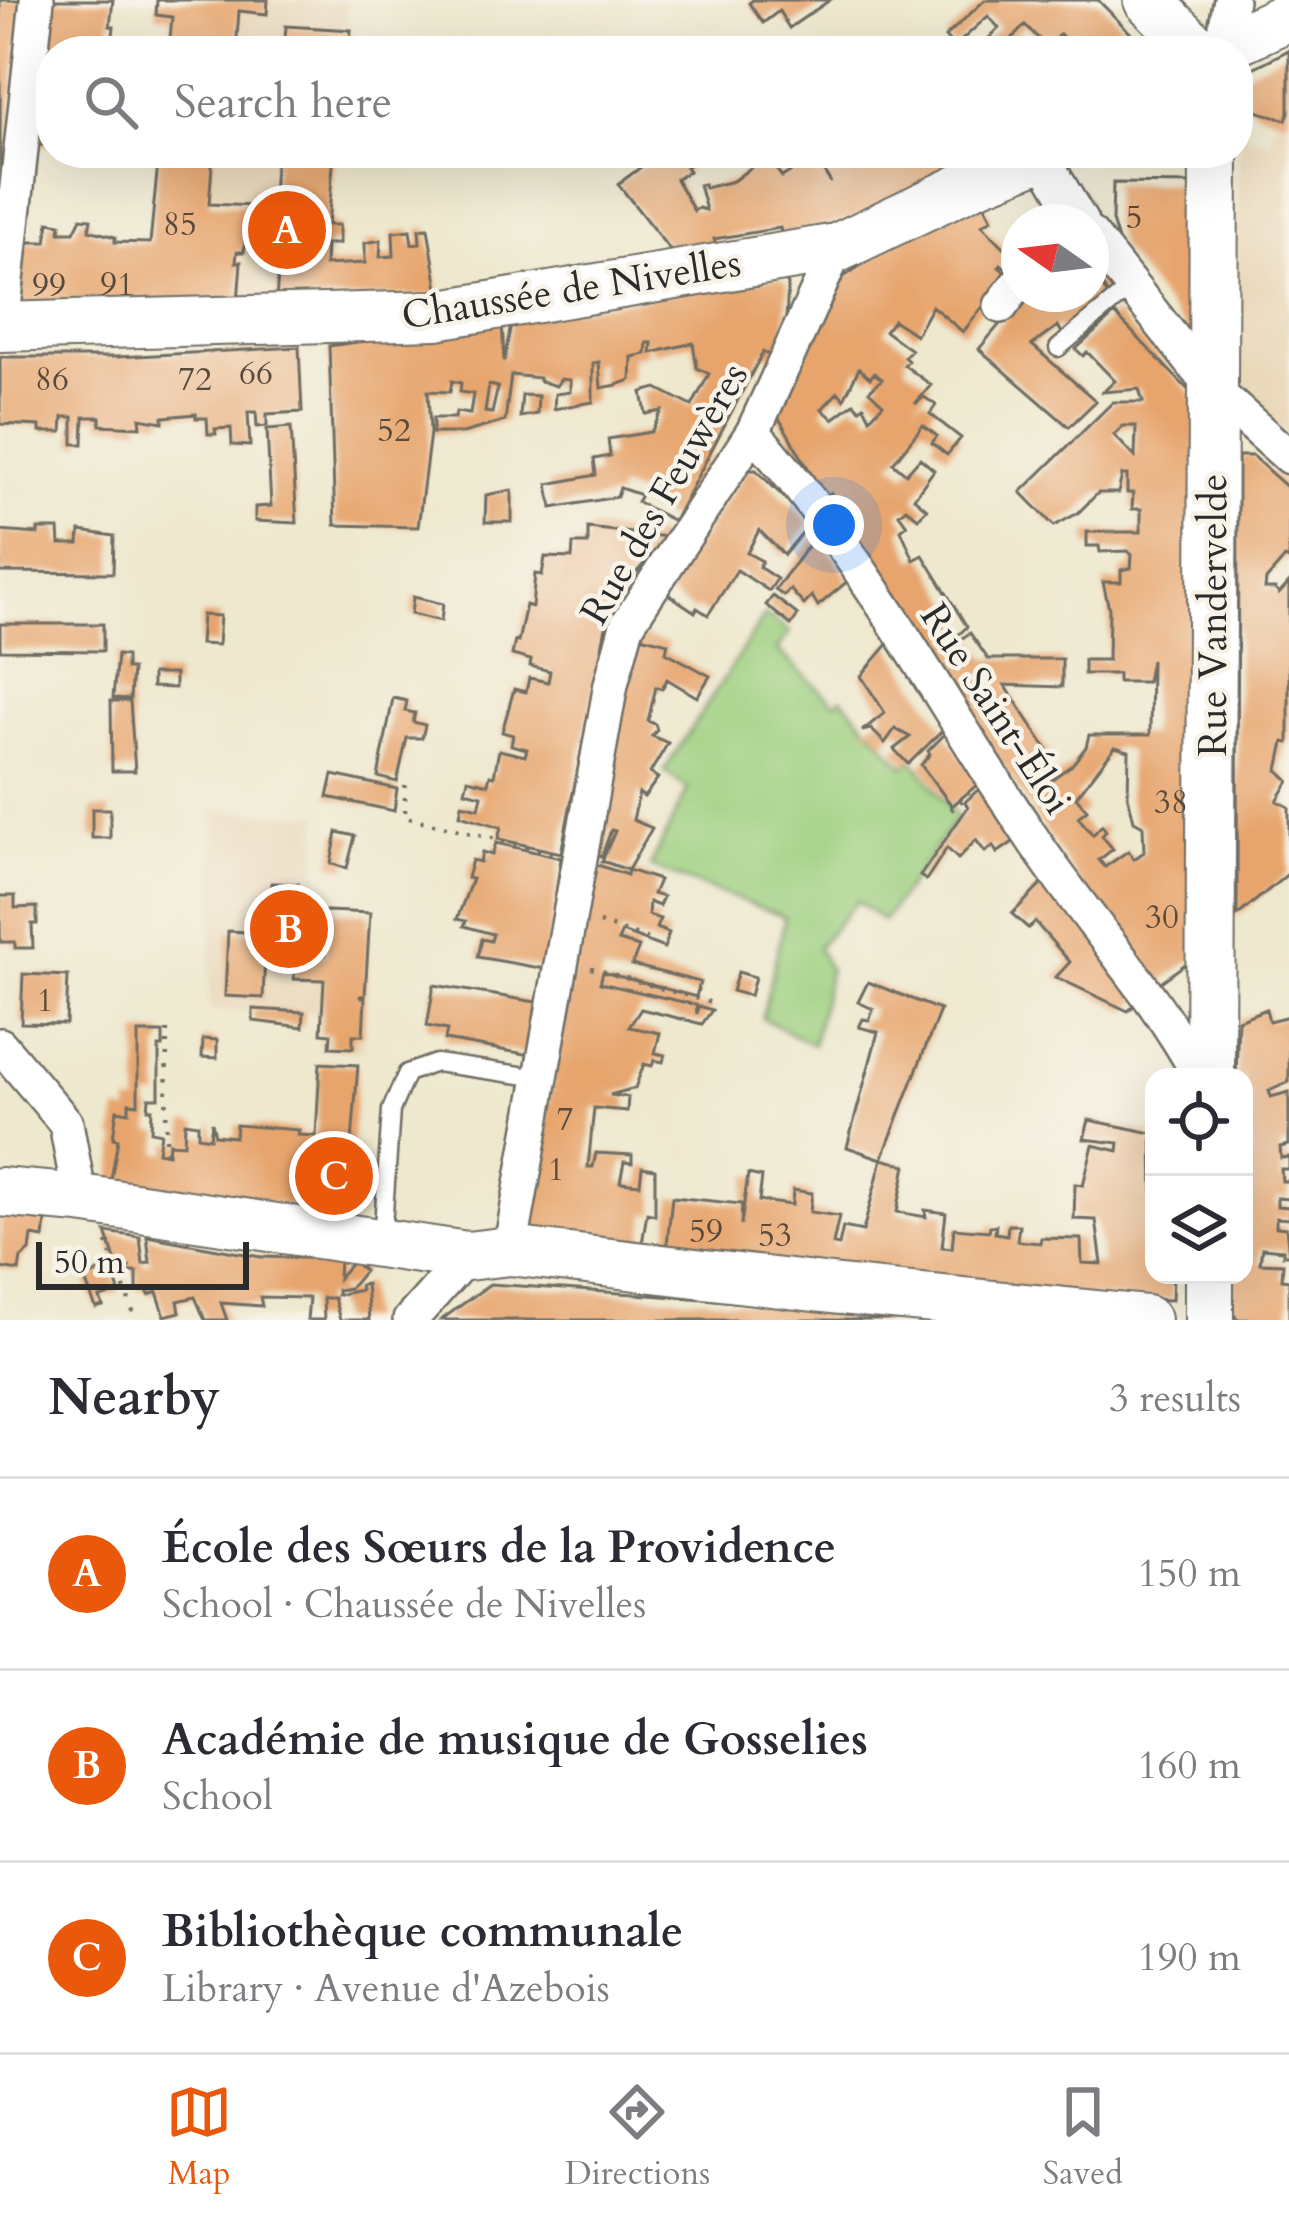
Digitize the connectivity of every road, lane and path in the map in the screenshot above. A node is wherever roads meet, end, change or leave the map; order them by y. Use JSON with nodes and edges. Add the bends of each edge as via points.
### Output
{"nodes":[{"id":1,"x":37,"y":0,"type":"edge"},
{"id":2,"x":1148,"y":0,"type":"edge"},
{"id":3,"x":1289,"y":16,"type":"edge"},
{"id":4,"x":1217,"y":31,"type":"edge"},
{"id":5,"x":1010,"y":168,"type":"edge"},
{"id":6,"x":1052,"y":168,"type":"edge"},
{"id":7,"x":1214,"y":168,"type":"edge"},
{"id":8,"x":1071,"y":204,"type":"edge"},
{"id":9,"x":837,"y":248,"type":"junction"},
{"id":10,"x":1109,"y":259,"type":"edge"},
{"id":11,"x":1130,"y":287,"type":"junction"},
{"id":12,"x":1,"y":327,"type":"edge"},
{"id":13,"x":1058,"y":348,"type":"dead end"},
{"id":14,"x":1213,"y":388,"type":"junction"},
{"id":15,"x":753,"y":432,"type":"junction"},
{"id":16,"x":1289,"y":457,"type":"edge"},
{"id":17,"x":405,"y":785,"type":"dead end"},
{"id":18,"x":580,"y":860,"type":"junction"},
{"id":19,"x":570,"y":914,"type":"junction"},
{"id":20,"x":651,"y":940,"type":"dead end"},
{"id":21,"x":562,"y":960,"type":"junction"},
{"id":22,"x":712,"y":1003,"type":"dead end"},
{"id":23,"x":166,"y":1022,"type":"dead end"},
{"id":24,"x":1192,"y":1026,"type":"junction"},
{"id":25,"x":0,"y":1045,"type":"edge"},
{"id":26,"x":1199,"y":1068,"type":"edge"},
{"id":27,"x":1207,"y":1068,"type":"edge"},
{"id":28,"x":541,"y":1078,"type":"junction"},
{"id":29,"x":166,"y":1153,"type":"dead end"},
{"id":30,"x":0,"y":1192,"type":"edge"},
{"id":31,"x":86,"y":1201,"type":"junction"},
{"id":32,"x":382,"y":1242,"type":"junction"},
{"id":33,"x":489,"y":1254,"type":"junction"},
{"id":34,"x":1209,"y":1284,"type":"edge"},
{"id":35,"x":136,"y":1320,"type":"edge"},
{"id":36,"x":410,"y":1320,"type":"edge"},
{"id":37,"x":1146,"y":1320,"type":"edge"},
{"id":38,"x":1209,"y":1320,"type":"edge"}],
"edges":[{"from":1,"to":12,"type":"street"},
{"from":2,"to":4,"type":"main road"},
{"from":3,"to":4,"type":"main road"},
{"from":5,"to":9,"type":"main road","name":"Chaussée de Nivelles"},
{"from":6,"to":8,"type":"street"},
{"from":7,"to":14,"type":"main road","name":"Rue Vandervelde"},
{"from":9,"to":12,"type":"main road","name":"Chaussée de Nivelles","via":[[436,315]]},
{"from":9,"to":15,"type":"street","name":"Rue des Feuwères"},
{"from":10,"to":11,"type":"street"},
{"from":11,"to":13,"type":"lane"},
{"from":11,"to":14,"type":"street"},
{"from":14,"to":16,"type":"street"},
{"from":14,"to":24,"type":"main road","name":"Rue Vandervelde"},
{"from":15,"to":18,"type":"street","name":"Rue des Feuwères","via":[[627,625]]},
{"from":15,"to":24,"type":"street","name":"Rue Saint-Éloi","via":[[807,492],[1046,860]]},
{"from":17,"to":18,"type":"path","via":[[405,817]]},
{"from":18,"to":19,"type":"street","name":"Rue des Feuwères"},
{"from":19,"to":20,"type":"path"},
{"from":19,"to":21,"type":"street","name":"Rue des Feuwères"},
{"from":21,"to":22,"type":"path"},
{"from":21,"to":28,"type":"street","name":"Rue des Feuwères"},
{"from":23,"to":29,"type":"path"},
{"from":24,"to":26,"type":"street","name":"Rue Saint-Éloi"},
{"from":24,"to":27,"type":"main road","name":"Rue Vandervelde"},
{"from":25,"to":31,"type":"street","via":[[65,1124]]},
{"from":28,"to":32,"type":"lane","via":[[436,1063],[407,1073],[391,1109]]},
{"from":28,"to":33,"type":"street","name":"Rue des Feuwères"},
{"from":30,"to":31,"type":"main road"},
{"from":31,"to":32,"type":"main road"},
{"from":31,"to":35,"type":"path"},
{"from":32,"to":33,"type":"main road"},
{"from":33,"to":36,"type":"street"},
{"from":33,"to":37,"type":"main road"},
{"from":34,"to":38,"type":"main road"}]}
